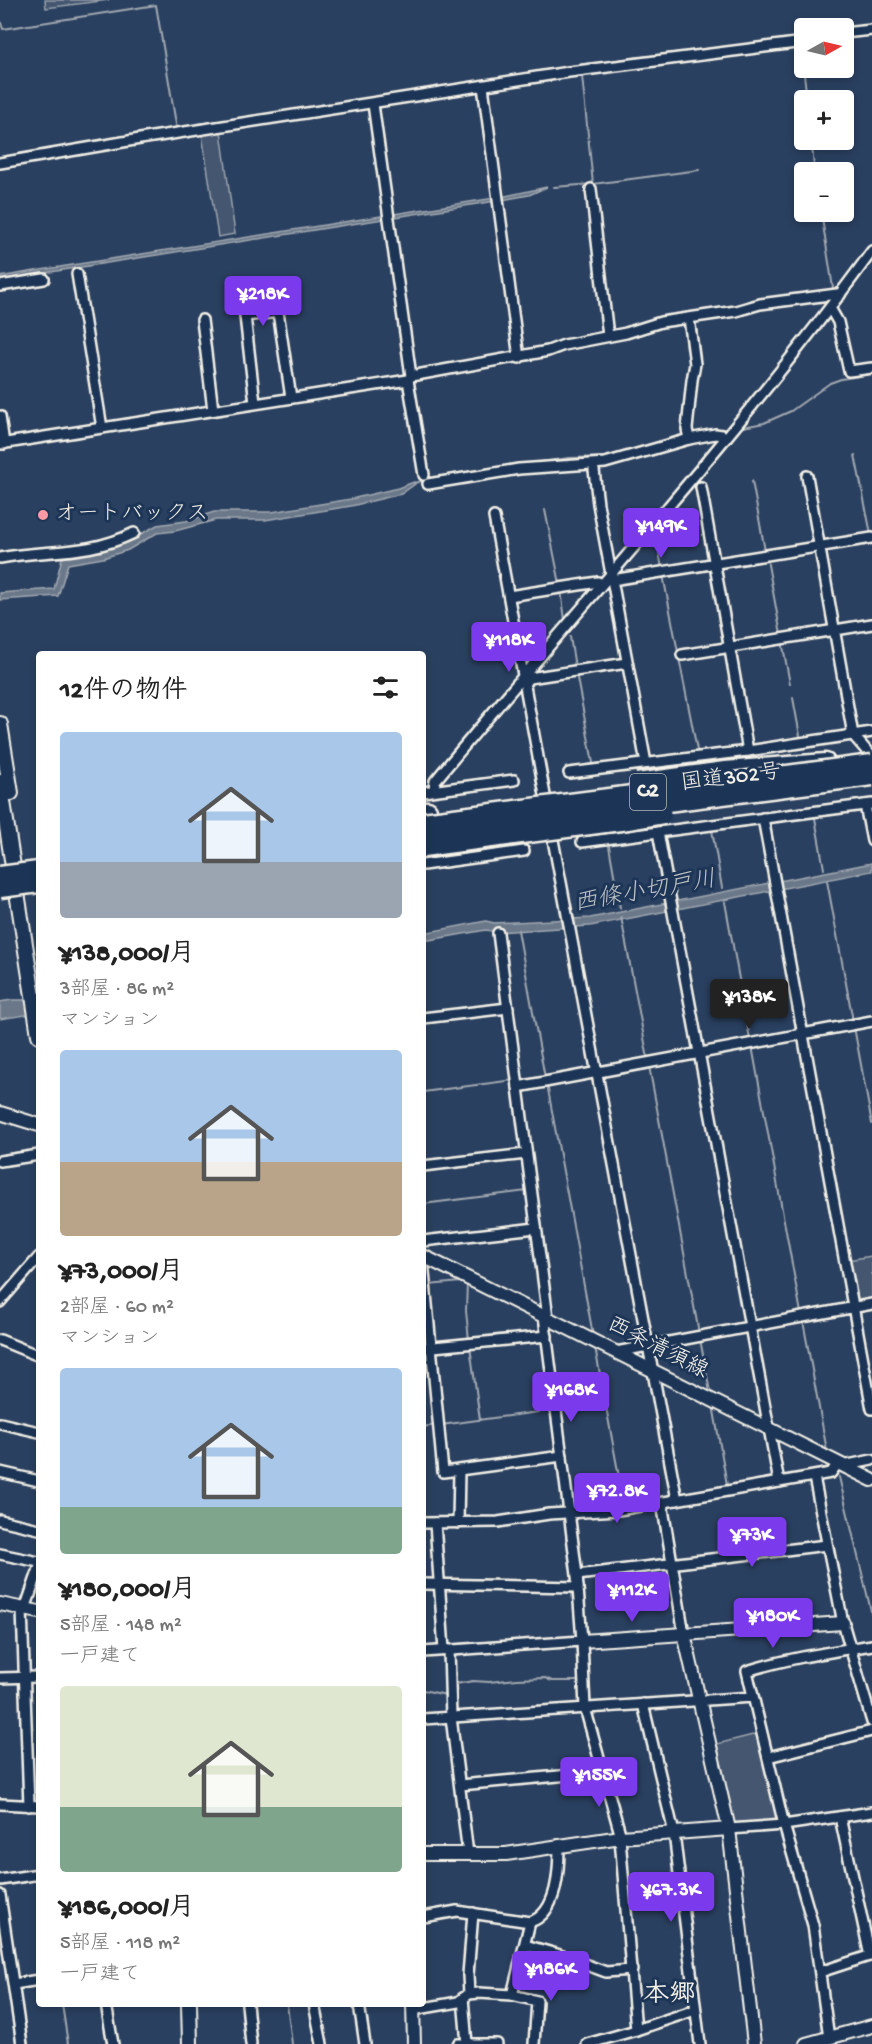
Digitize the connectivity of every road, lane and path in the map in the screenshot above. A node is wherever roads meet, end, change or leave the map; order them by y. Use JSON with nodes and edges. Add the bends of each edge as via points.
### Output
{"nodes":[{"id":1,"x":872,"y":30,"type":"edge"},
{"id":2,"x":854,"y":32,"type":"edge"},
{"id":3,"x":794,"y":43,"type":"edge"},
{"id":4,"x":483,"y":86,"type":"junction"},
{"id":5,"x":373,"y":104,"type":"junction"},
{"id":6,"x":0,"y":163,"type":"edge"},
{"id":7,"x":591,"y":189,"type":"dead end"},
{"id":8,"x":872,"y":251,"type":"edge"},
{"id":9,"x":77,"y":274,"type":"dead end"},
{"id":10,"x":44,"y":279,"type":"dead end"},
{"id":11,"x":0,"y":286,"type":"edge"},
{"id":12,"x":840,"y":295,"type":"junction"},
{"id":13,"x":830,"y":308,"type":"junction"},
{"id":14,"x":689,"y":318,"type":"junction"},
{"id":15,"x":202,"y":320,"type":"dead end"},
{"id":16,"x":608,"y":336,"type":"junction"},
{"id":17,"x":519,"y":358,"type":"junction"},
{"id":18,"x":872,"y":368,"type":"edge"},
{"id":19,"x":410,"y":378,"type":"junction"},
{"id":20,"x":291,"y":398,"type":"junction"},
{"id":21,"x":255,"y":403,"type":"junction"},
{"id":22,"x":213,"y":410,"type":"junction"},
{"id":23,"x":0,"y":416,"type":"edge"},
{"id":24,"x":102,"y":428,"type":"junction"},
{"id":25,"x":730,"y":432,"type":"junction"},
{"id":26,"x":689,"y":436,"type":"junction"},
{"id":27,"x":2,"y":444,"type":"edge"},
{"id":28,"x":594,"y":470,"type":"dead end"},
{"id":29,"x":807,"y":476,"type":"dead end"},
{"id":30,"x":701,"y":487,"type":"dead end"},
{"id":31,"x":494,"y":517,"type":"dead end"},
{"id":32,"x":134,"y":533,"type":"dead end"},
{"id":33,"x":872,"y":538,"type":"edge"},
{"id":34,"x":819,"y":547,"type":"junction"},
{"id":35,"x":0,"y":558,"type":"edge"},
{"id":36,"x":715,"y":564,"type":"junction"},
{"id":37,"x":611,"y":576,"type":"junction"},
{"id":38,"x":601,"y":584,"type":"junction"},
{"id":39,"x":509,"y":596,"type":"junction"},
{"id":40,"x":872,"y":624,"type":"edge"},
{"id":41,"x":834,"y":630,"type":"junction"},
{"id":42,"x":730,"y":647,"type":"junction"},
{"id":43,"x":682,"y":655,"type":"dead end"},
{"id":44,"x":627,"y":663,"type":"junction"},
{"id":45,"x":524,"y":679,"type":"junction"},
{"id":46,"x":0,"y":724,"type":"edge"},
{"id":47,"x":872,"y":732,"type":"edge"},
{"id":48,"x":853,"y":735,"type":"junction"},
{"id":49,"x":748,"y":751,"type":"junction"},
{"id":50,"x":872,"y":757,"type":"edge"},
{"id":51,"x":646,"y":763,"type":"junction"},
{"id":52,"x":872,"y":763,"type":"edge"},
{"id":53,"x":569,"y":773,"type":"dead end"},
{"id":54,"x":872,"y":777,"type":"edge"},
{"id":55,"x":514,"y":780,"type":"dead end"},
{"id":56,"x":0,"y":782,"type":"edge"},
{"id":57,"x":823,"y":783,"type":"junction"},
{"id":58,"x":872,"y":784,"type":"edge"},
{"id":59,"x":434,"y":790,"type":"junction"},
{"id":60,"x":426,"y":791,"type":"edge"},
{"id":61,"x":869,"y":804,"type":"edge"},
{"id":62,"x":426,"y":806,"type":"edge"},
{"id":63,"x":426,"y":810,"type":"edge"},
{"id":64,"x":652,"y":812,"type":"junction"},
{"id":65,"x":763,"y":818,"type":"junction"},
{"id":66,"x":426,"y":821,"type":"edge"},
{"id":67,"x":550,"y":824,"type":"junction"},
{"id":68,"x":426,"y":826,"type":"edge"},
{"id":69,"x":658,"y":832,"type":"junction"},
{"id":70,"x":473,"y":833,"type":"junction"},
{"id":71,"x":426,"y":834,"type":"edge"},
{"id":72,"x":642,"y":834,"type":"junction"},
{"id":73,"x":426,"y":841,"type":"edge"},
{"id":74,"x":872,"y":841,"type":"edge"},
{"id":75,"x":582,"y":842,"type":"dead end"},
{"id":76,"x":426,"y":848,"type":"edge"},
{"id":77,"x":524,"y":851,"type":"dead end"},
{"id":78,"x":461,"y":860,"type":"junction"},
{"id":79,"x":36,"y":864,"type":"edge"},
{"id":80,"x":426,"y":865,"type":"edge"},
{"id":81,"x":9,"y":869,"type":"edge"},
{"id":82,"x":36,"y":870,"type":"edge"},
{"id":83,"x":0,"y":889,"type":"edge"},
{"id":84,"x":24,"y":891,"type":"edge"},
{"id":85,"x":498,"y":933,"type":"dead end"},
{"id":86,"x":36,"y":961,"type":"edge"},
{"id":87,"x":508,"y":1008,"type":"junction"},
{"id":88,"x":36,"y":1015,"type":"edge"},
{"id":89,"x":426,"y":1018,"type":"edge"},
{"id":90,"x":872,"y":1021,"type":"edge"},
{"id":91,"x":802,"y":1034,"type":"junction"},
{"id":92,"x":699,"y":1053,"type":"junction"},
{"id":93,"x":597,"y":1072,"type":"junction"},
{"id":94,"x":518,"y":1087,"type":"junction"},
{"id":95,"x":0,"y":1113,"type":"edge"},
{"id":96,"x":36,"y":1124,"type":"edge"},
{"id":97,"x":526,"y":1154,"type":"junction"},
{"id":98,"x":36,"y":1155,"type":"edge"},
{"id":99,"x":0,"y":1161,"type":"edge"},
{"id":100,"x":426,"y":1166,"type":"edge"},
{"id":101,"x":536,"y":1228,"type":"junction"},
{"id":102,"x":426,"y":1241,"type":"edge"},
{"id":103,"x":426,"y":1257,"type":"edge"},
{"id":104,"x":36,"y":1260,"type":"edge"},
{"id":105,"x":0,"y":1302,"type":"edge"},
{"id":106,"x":872,"y":1304,"type":"edge"},
{"id":107,"x":853,"y":1308,"type":"junction"},
{"id":108,"x":546,"y":1317,"type":"junction"},
{"id":109,"x":426,"y":1326,"type":"edge"},
{"id":110,"x":750,"y":1327,"type":"junction"},
{"id":111,"x":547,"y":1336,"type":"junction"},
{"id":112,"x":0,"y":1340,"type":"edge"},
{"id":113,"x":648,"y":1346,"type":"junction"},
{"id":114,"x":427,"y":1347,"type":"edge"},
{"id":115,"x":616,"y":1352,"type":"junction"},
{"id":116,"x":36,"y":1355,"type":"edge"},
{"id":117,"x":652,"y":1370,"type":"junction"},
{"id":118,"x":872,"y":1409,"type":"edge"},
{"id":119,"x":0,"y":1424,"type":"edge"},
{"id":120,"x":770,"y":1429,"type":"junction"},
{"id":121,"x":36,"y":1431,"type":"edge"},
{"id":122,"x":562,"y":1456,"type":"junction"},
{"id":123,"x":872,"y":1460,"type":"edge"},
{"id":124,"x":840,"y":1464,"type":"junction"},
{"id":125,"x":459,"y":1470,"type":"junction"},
{"id":126,"x":0,"y":1472,"type":"edge"},
{"id":127,"x":814,"y":1476,"type":"junction"},
{"id":128,"x":36,"y":1480,"type":"edge"},
{"id":129,"x":872,"y":1480,"type":"edge"},
{"id":130,"x":779,"y":1482,"type":"junction"},
{"id":131,"x":677,"y":1500,"type":"junction"},
{"id":132,"x":662,"y":1503,"type":"junction"},
{"id":133,"x":569,"y":1513,"type":"junction"},
{"id":134,"x":0,"y":1520,"type":"edge"},
{"id":135,"x":426,"y":1523,"type":"edge"},
{"id":136,"x":435,"y":1523,"type":"junction"},
{"id":137,"x":458,"y":1523,"type":"junction"},
{"id":138,"x":36,"y":1527,"type":"edge"},
{"id":139,"x":827,"y":1545,"type":"junction"},
{"id":140,"x":0,"y":1554,"type":"edge"},
{"id":141,"x":36,"y":1561,"type":"edge"},
{"id":142,"x":673,"y":1564,"type":"junction"},
{"id":143,"x":577,"y":1575,"type":"junction"},
{"id":144,"x":36,"y":1577,"type":"edge"},
{"id":145,"x":426,"y":1584,"type":"edge"},
{"id":146,"x":439,"y":1585,"type":"junction"},
{"id":147,"x":578,"y":1587,"type":"junction"},
{"id":148,"x":0,"y":1604,"type":"edge"},
{"id":149,"x":24,"y":1609,"type":"junction"},
{"id":150,"x":36,"y":1611,"type":"edge"},
{"id":151,"x":843,"y":1623,"type":"junction"},
{"id":152,"x":684,"y":1634,"type":"junction"},
{"id":153,"x":582,"y":1641,"type":"junction"},
{"id":154,"x":872,"y":1645,"type":"edge"},
{"id":155,"x":851,"y":1649,"type":"junction"},
{"id":156,"x":446,"y":1650,"type":"junction"},
{"id":157,"x":426,"y":1652,"type":"edge"},
{"id":158,"x":25,"y":1677,"type":"junction"},
{"id":159,"x":36,"y":1677,"type":"edge"},
{"id":160,"x":0,"y":1678,"type":"edge"},
{"id":161,"x":753,"y":1697,"type":"junction"},
{"id":162,"x":699,"y":1700,"type":"junction"},
{"id":163,"x":643,"y":1704,"type":"junction"},
{"id":164,"x":585,"y":1708,"type":"junction"},
{"id":165,"x":451,"y":1717,"type":"junction"},
{"id":166,"x":426,"y":1719,"type":"edge"},
{"id":167,"x":872,"y":1722,"type":"edge"},
{"id":168,"x":872,"y":1731,"type":"edge"},
{"id":169,"x":768,"y":1757,"type":"junction"},
{"id":170,"x":603,"y":1772,"type":"junction"},
{"id":171,"x":460,"y":1785,"type":"junction"},
{"id":172,"x":0,"y":1804,"type":"edge"},
{"id":173,"x":34,"y":1806,"type":"edge"},
{"id":174,"x":872,"y":1812,"type":"edge"},
{"id":175,"x":840,"y":1817,"type":"junction"},
{"id":176,"x":784,"y":1826,"type":"junction"},
{"id":177,"x":729,"y":1830,"type":"junction"},
{"id":178,"x":674,"y":1833,"type":"junction"},
{"id":179,"x":621,"y":1838,"type":"junction"},
{"id":180,"x":559,"y":1845,"type":"junction"},
{"id":181,"x":426,"y":1854,"type":"edge"},
{"id":182,"x":468,"y":1854,"type":"junction"},
{"id":183,"x":36,"y":1874,"type":"edge"},
{"id":184,"x":0,"y":1880,"type":"edge"},
{"id":185,"x":0,"y":1895,"type":"edge"},
{"id":186,"x":473,"y":1913,"type":"junction"},
{"id":187,"x":426,"y":1916,"type":"edge"},
{"id":188,"x":530,"y":1922,"type":"junction"},
{"id":189,"x":525,"y":1945,"type":"junction"},
{"id":190,"x":871,"y":1956,"type":"edge"},
{"id":191,"x":632,"y":1970,"type":"junction"},
{"id":192,"x":820,"y":1972,"type":"junction"},
{"id":193,"x":36,"y":1980,"type":"edge"},
{"id":194,"x":14,"y":1984,"type":"junction"},
{"id":195,"x":512,"y":1995,"type":"junction"},
{"id":196,"x":466,"y":1996,"type":"junction"},
{"id":197,"x":107,"y":2007,"type":"edge"},
{"id":198,"x":180,"y":2007,"type":"edge"},
{"id":199,"x":189,"y":2007,"type":"edge"},
{"id":200,"x":247,"y":2007,"type":"edge"},
{"id":201,"x":315,"y":2007,"type":"edge"},
{"id":202,"x":359,"y":2007,"type":"edge"},
{"id":203,"x":413,"y":2007,"type":"edge"},
{"id":204,"x":415,"y":2007,"type":"edge"},
{"id":205,"x":695,"y":2010,"type":"junction"},
{"id":206,"x":872,"y":2025,"type":"edge"},
{"id":207,"x":636,"y":2030,"type":"junction"},
{"id":208,"x":829,"y":2038,"type":"junction"},
{"id":209,"x":22,"y":2044,"type":"edge"},
{"id":210,"x":113,"y":2044,"type":"edge"},
{"id":211,"x":181,"y":2044,"type":"edge"},
{"id":212,"x":190,"y":2044,"type":"edge"},
{"id":213,"x":251,"y":2044,"type":"edge"},
{"id":214,"x":322,"y":2044,"type":"edge"},
{"id":215,"x":365,"y":2044,"type":"edge"},
{"id":216,"x":414,"y":2044,"type":"edge"},
{"id":217,"x":458,"y":2044,"type":"edge"},
{"id":218,"x":467,"y":2044,"type":"edge"},
{"id":219,"x":497,"y":2044,"type":"edge"},
{"id":220,"x":534,"y":2044,"type":"edge"},
{"id":221,"x":587,"y":2044,"type":"edge"},
{"id":222,"x":700,"y":2044,"type":"edge"},
{"id":223,"x":754,"y":2044,"type":"edge"},
{"id":224,"x":806,"y":2044,"type":"edge"}],
"edges":[{"from":1,"to":2,"type":"street"},
{"from":3,"to":4,"type":"street"},
{"from":4,"to":5,"type":"street"},
{"from":4,"to":17,"type":"street"},
{"from":5,"to":6,"type":"street"},
{"from":5,"to":19,"type":"street"},
{"from":7,"to":16,"type":"street"},
{"from":8,"to":12,"type":"street"},
{"from":9,"to":24,"type":"street"},
{"from":10,"to":11,"type":"street"},
{"from":12,"to":13,"type":"street"},
{"from":12,"to":14,"type":"street","via":[[760,304]]},
{"from":13,"to":18,"type":"street","via":[[838,322],[849,371]]},
{"from":13,"to":25,"type":"street"},
{"from":14,"to":16,"type":"street"},
{"from":14,"to":26,"type":"street","via":[[695,364]]},
{"from":15,"to":22,"type":"street"},
{"from":16,"to":17,"type":"street"},
{"from":17,"to":19,"type":"street"},
{"from":19,"to":20,"type":"street"},
{"from":19,"to":26,"type":"street","via":[[426,479],[604,463]]},
{"from":20,"to":21,"type":"street"},
{"from":20,"to":21,"type":"street","via":[[278,312],[245,316]]},
{"from":21,"to":22,"type":"street"},
{"from":22,"to":24,"type":"street"},
{"from":23,"to":27,"type":"street"},
{"from":24,"to":27,"type":"street"},
{"from":25,"to":26,"type":"street"},
{"from":25,"to":37,"type":"street"},
{"from":28,"to":37,"type":"street"},
{"from":29,"to":34,"type":"street"},
{"from":30,"to":36,"type":"street"},
{"from":31,"to":39,"type":"street"},
{"from":32,"to":35,"type":"street","via":[[117,542],[68,552]]},
{"from":33,"to":34,"type":"street"},
{"from":34,"to":36,"type":"street"},
{"from":34,"to":41,"type":"street"},
{"from":36,"to":37,"type":"street"},
{"from":36,"to":42,"type":"street"},
{"from":37,"to":38,"type":"street"},
{"from":37,"to":44,"type":"street"},
{"from":38,"to":39,"type":"street"},
{"from":38,"to":45,"type":"street"},
{"from":39,"to":45,"type":"street"},
{"from":40,"to":41,"type":"street"},
{"from":41,"to":42,"type":"street"},
{"from":41,"to":48,"type":"street"},
{"from":42,"to":43,"type":"street"},
{"from":42,"to":49,"type":"street"},
{"from":44,"to":45,"type":"street"},
{"from":44,"to":51,"type":"street"},
{"from":45,"to":59,"type":"street","via":[[435,781]]},
{"from":45,"to":67,"type":"street"},
{"from":46,"to":81,"type":"main road"},
{"from":47,"to":48,"type":"street"},
{"from":48,"to":49,"type":"street"},
{"from":48,"to":50,"type":"street"},
{"from":49,"to":51,"type":"street"},
{"from":50,"to":63,"type":"highway","bridge":true,"via":[[725,770]]},
{"from":51,"to":53,"type":"street"},
{"from":52,"to":66,"type":"highway","number":"C2","bridge":true},
{"from":54,"to":57,"type":"highway","number":"C2","bridge":true},
{"from":55,"to":59,"type":"street"},
{"from":56,"to":81,"type":"main road"},
{"from":57,"to":71,"type":"highway","number":"C2","bridge":true},
{"from":57,"to":76,"type":"highway","bridge":true,"via":[[628,821]]},
{"from":58,"to":64,"type":"highway","name":"国道302号"},
{"from":59,"to":60,"type":"street"},
{"from":61,"to":65,"type":"street"},
{"from":61,"to":74,"type":"street"},
{"from":62,"to":70,"type":"street"},
{"from":64,"to":67,"type":"highway","name":"国道302号"},
{"from":64,"to":72,"type":"street"},
{"from":65,"to":69,"type":"street"},
{"from":65,"to":91,"type":"street"},
{"from":67,"to":70,"type":"highway","name":"国道302号"},
{"from":67,"to":93,"type":"street"},
{"from":68,"to":70,"type":"highway","name":"国道302号"},
{"from":69,"to":72,"type":"street"},
{"from":69,"to":92,"type":"street"},
{"from":70,"to":73,"type":"highway","name":"国道302号"},
{"from":70,"to":78,"type":"street"},
{"from":72,"to":75,"type":"street"},
{"from":77,"to":78,"type":"street"},
{"from":78,"to":80,"type":"street"},
{"from":79,"to":81,"type":"highway"},
{"from":81,"to":82,"type":"highway","bridge":true},
{"from":81,"to":84,"type":"main road"},
{"from":83,"to":84,"type":"highway","bridge":true},
{"from":84,"to":86,"type":"main road"},
{"from":84,"to":88,"type":"main road"},
{"from":85,"to":87,"type":"street"},
{"from":87,"to":89,"type":"street"},
{"from":87,"to":94,"type":"street"},
{"from":90,"to":91,"type":"street"},
{"from":91,"to":92,"type":"street"},
{"from":91,"to":107,"type":"street"},
{"from":92,"to":93,"type":"street"},
{"from":92,"to":110,"type":"street"},
{"from":93,"to":94,"type":"street"},
{"from":93,"to":113,"type":"street"},
{"from":94,"to":97,"type":"street"},
{"from":95,"to":96,"type":"street"},
{"from":97,"to":100,"type":"street"},
{"from":97,"to":101,"type":"street"},
{"from":98,"to":99,"type":"street"},
{"from":101,"to":102,"type":"street"},
{"from":101,"to":108,"type":"street"},
{"from":103,"to":108,"type":"street","name":"西条清須線"},
{"from":104,"to":105,"type":"street"},
{"from":106,"to":107,"type":"street"},
{"from":107,"to":110,"type":"street"},
{"from":107,"to":118,"type":"street"},
{"from":108,"to":111,"type":"street"},
{"from":108,"to":115,"type":"street","name":"西条清須線"},
{"from":109,"to":114,"type":"street"},
{"from":110,"to":113,"type":"street"},
{"from":110,"to":120,"type":"street"},
{"from":111,"to":114,"type":"street"},
{"from":111,"to":122,"type":"street"},
{"from":112,"to":116,"type":"street"},
{"from":113,"to":115,"type":"street"},
{"from":113,"to":117,"type":"street"},
{"from":114,"to":125,"type":"street","via":[[443,1472]]},
{"from":115,"to":117,"type":"street","name":"西条清須線"},
{"from":117,"to":120,"type":"street","name":"西条清須線"},
{"from":117,"to":131,"type":"street"},
{"from":119,"to":121,"type":"street"},
{"from":120,"to":124,"type":"street","name":"西条清須線"},
{"from":120,"to":130,"type":"street"},
{"from":122,"to":125,"type":"street"},
{"from":122,"to":133,"type":"street"},
{"from":123,"to":124,"type":"street"},
{"from":124,"to":127,"type":"street","via":[[831,1473]]},
{"from":124,"to":129,"type":"street","name":"西条清須線"},
{"from":125,"to":137,"type":"street"},
{"from":126,"to":128,"type":"street"},
{"from":127,"to":130,"type":"street"},
{"from":127,"to":139,"type":"street"},
{"from":130,"to":131,"type":"street"},
{"from":131,"to":132,"type":"street"},
{"from":132,"to":133,"type":"street"},
{"from":132,"to":142,"type":"street"},
{"from":133,"to":137,"type":"street"},
{"from":133,"to":143,"type":"street"},
{"from":134,"to":138,"type":"street"},
{"from":135,"to":136,"type":"street"},
{"from":136,"to":137,"type":"street"},
{"from":136,"to":146,"type":"street"},
{"from":139,"to":142,"type":"street"},
{"from":139,"to":151,"type":"street"},
{"from":140,"to":141,"type":"street"},
{"from":142,"to":143,"type":"street"},
{"from":142,"to":152,"type":"street"},
{"from":143,"to":147,"type":"street"},
{"from":144,"to":149,"type":"street"},
{"from":145,"to":146,"type":"street"},
{"from":146,"to":147,"type":"street"},
{"from":146,"to":156,"type":"street"},
{"from":147,"to":153,"type":"street"},
{"from":148,"to":149,"type":"street"},
{"from":149,"to":150,"type":"street"},
{"from":149,"to":158,"type":"street"},
{"from":151,"to":152,"type":"street"},
{"from":151,"to":155,"type":"street"},
{"from":152,"to":153,"type":"street"},
{"from":152,"to":162,"type":"street"},
{"from":153,"to":156,"type":"street"},
{"from":153,"to":164,"type":"street"},
{"from":154,"to":155,"type":"street"},
{"from":155,"to":161,"type":"street","via":[[811,1654],[747,1671]]},
{"from":155,"to":167,"type":"street"},
{"from":156,"to":157,"type":"street"},
{"from":156,"to":165,"type":"street"},
{"from":158,"to":159,"type":"street"},
{"from":158,"to":160,"type":"street"},
{"from":158,"to":173,"type":"street"},
{"from":161,"to":162,"type":"street"},
{"from":161,"to":169,"type":"street"},
{"from":162,"to":163,"type":"street"},
{"from":162,"to":177,"type":"street"},
{"from":163,"to":164,"type":"street"},
{"from":163,"to":178,"type":"street"},
{"from":164,"to":165,"type":"street"},
{"from":164,"to":170,"type":"street"},
{"from":165,"to":166,"type":"street"},
{"from":165,"to":171,"type":"street"},
{"from":168,"to":169,"type":"street"},
{"from":169,"to":176,"type":"street"},
{"from":170,"to":171,"type":"street"},
{"from":170,"to":179,"type":"street"},
{"from":171,"to":182,"type":"street"},
{"from":172,"to":173,"type":"street"},
{"from":174,"to":175,"type":"street"},
{"from":175,"to":176,"type":"street"},
{"from":175,"to":190,"type":"street"},
{"from":176,"to":177,"type":"street"},
{"from":176,"to":192,"type":"street","via":[[813,1925]]},
{"from":177,"to":178,"type":"street"},
{"from":177,"to":223,"type":"street"},
{"from":178,"to":179,"type":"street"},
{"from":178,"to":205,"type":"street"},
{"from":179,"to":180,"type":"street"},
{"from":179,"to":191,"type":"street"},
{"from":180,"to":182,"type":"street","via":[[506,1854]]},
{"from":180,"to":188,"type":"street","via":[[559,1876],[552,1900]]},
{"from":181,"to":182,"type":"street"},
{"from":183,"to":184,"type":"street"},
{"from":185,"to":194,"type":"street"},
{"from":186,"to":187,"type":"street","via":[[457,1911]]},
{"from":186,"to":188,"type":"street"},
{"from":186,"to":196,"type":"street"},
{"from":188,"to":189,"type":"street"},
{"from":189,"to":191,"type":"street","via":[[606,1972]]},
{"from":189,"to":195,"type":"street"},
{"from":190,"to":192,"type":"street"},
{"from":191,"to":207,"type":"street"},
{"from":192,"to":208,"type":"street"},
{"from":193,"to":194,"type":"street"},
{"from":194,"to":209,"type":"street"},
{"from":195,"to":196,"type":"street"},
{"from":195,"to":220,"type":"street","via":[[537,2001]]},
{"from":196,"to":204,"type":"street","via":[[458,2002]]},
{"from":196,"to":218,"type":"street"},
{"from":197,"to":210,"type":"street"},
{"from":198,"to":211,"type":"main road"},
{"from":199,"to":212,"type":"main road"},
{"from":200,"to":213,"type":"street"},
{"from":201,"to":214,"type":"street"},
{"from":202,"to":215,"type":"street"},
{"from":203,"to":216,"type":"street"},
{"from":205,"to":207,"type":"street"},
{"from":205,"to":222,"type":"street"},
{"from":206,"to":208,"type":"street"},
{"from":207,"to":221,"type":"street"},
{"from":208,"to":224,"type":"street"},
{"from":217,"to":218,"type":"street"},
{"from":218,"to":219,"type":"street"}]}
